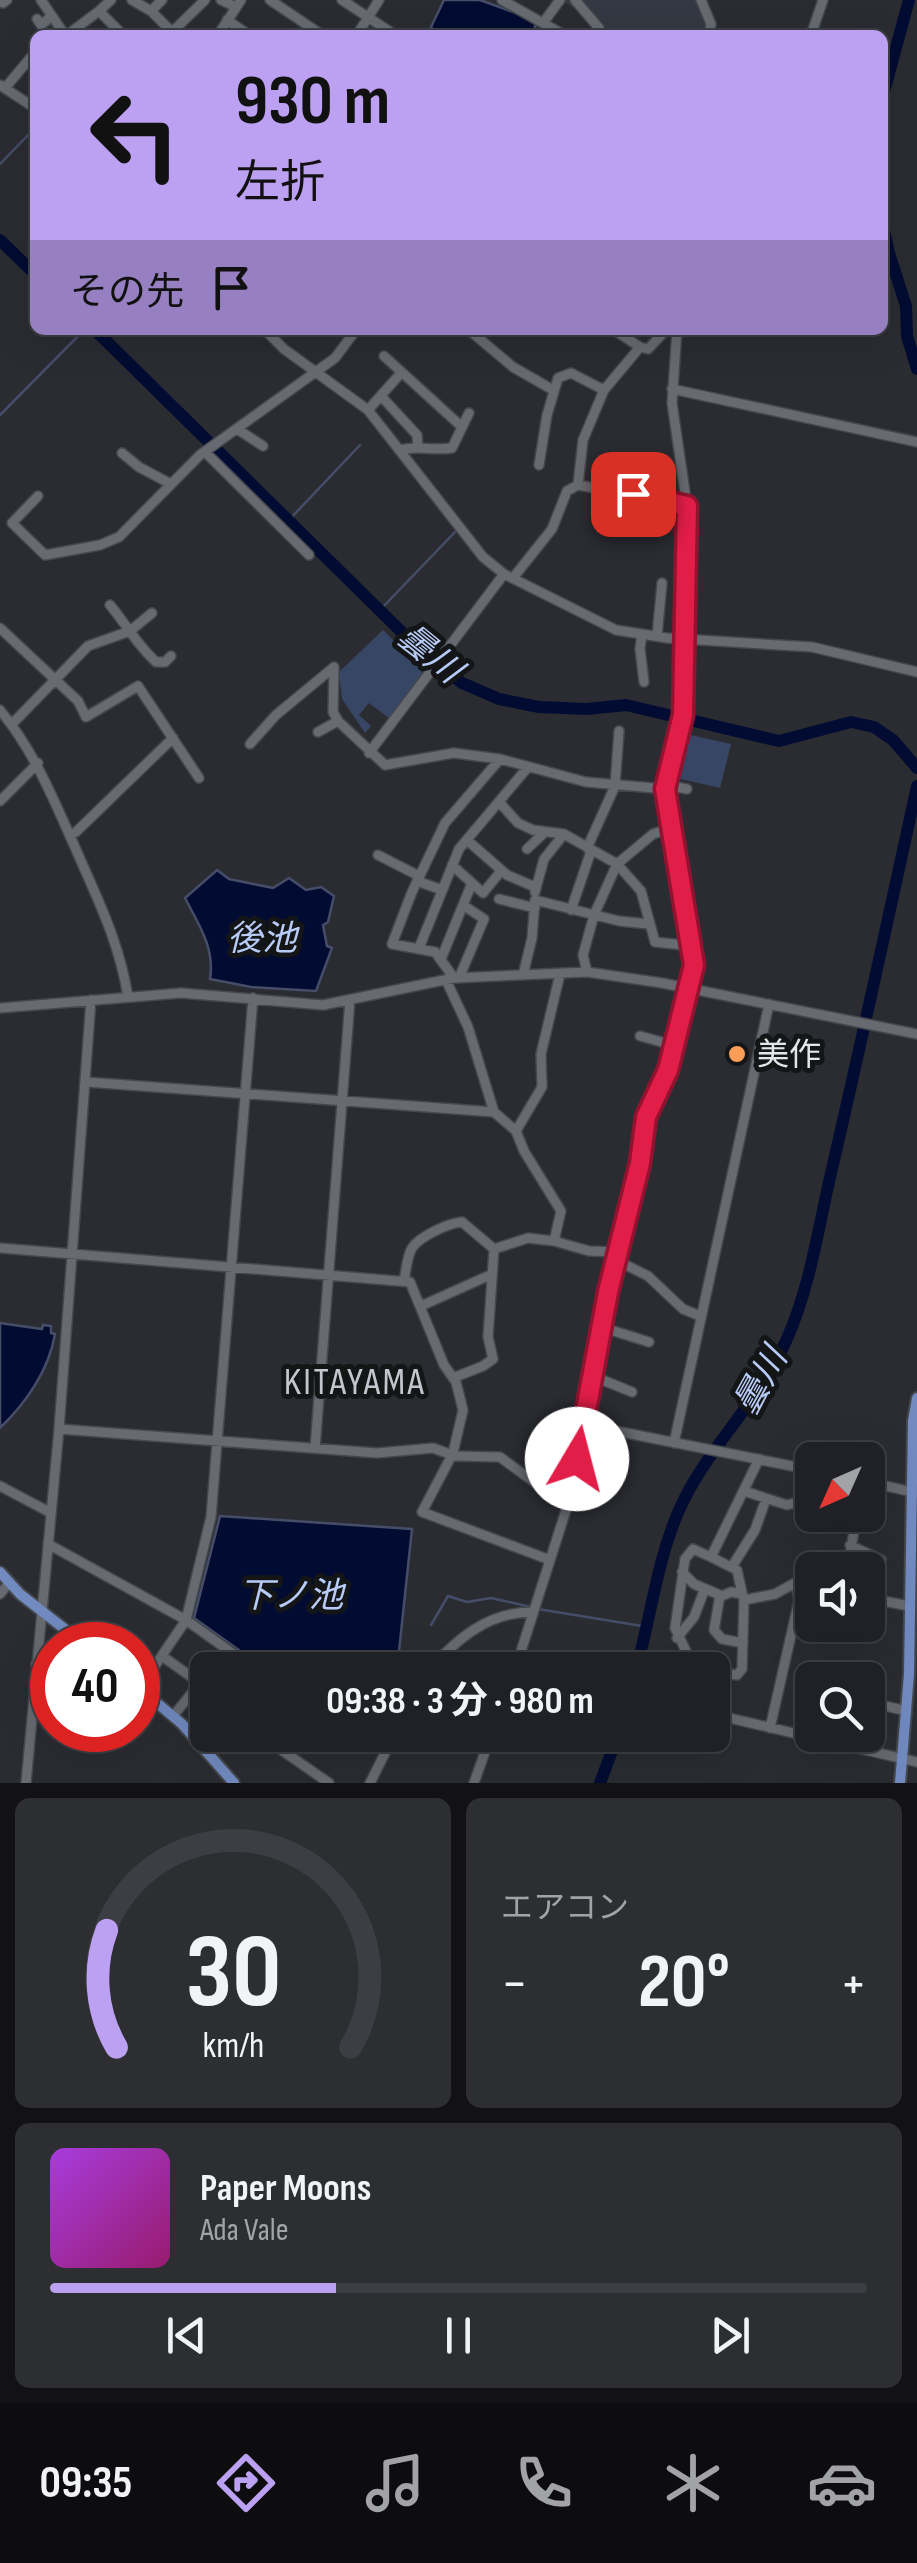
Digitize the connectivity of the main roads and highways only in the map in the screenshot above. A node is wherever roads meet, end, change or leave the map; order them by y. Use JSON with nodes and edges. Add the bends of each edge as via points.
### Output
{"nodes":[{"id":1,"x":917,"y":1398,"type":"edge"},
{"id":2,"x":914,"y":1493,"type":"edge"},
{"id":3,"x":2,"y":1576,"type":"edge"},
{"id":4,"x":55,"y":1622,"type":"edge"},
{"id":5,"x":160,"y":1705,"type":"edge"},
{"id":6,"x":911,"y":1760,"type":"edge"},
{"id":7,"x":234,"y":1783,"type":"edge"},
{"id":8,"x":900,"y":1783,"type":"edge"}],
"edges":[{"from":1,"to":2,"type":"main road"},
{"from":2,"to":6,"type":"main road"},
{"from":3,"to":4,"type":"main road"},
{"from":5,"to":7,"type":"main road"},
{"from":6,"to":8,"type":"main road"}]}
